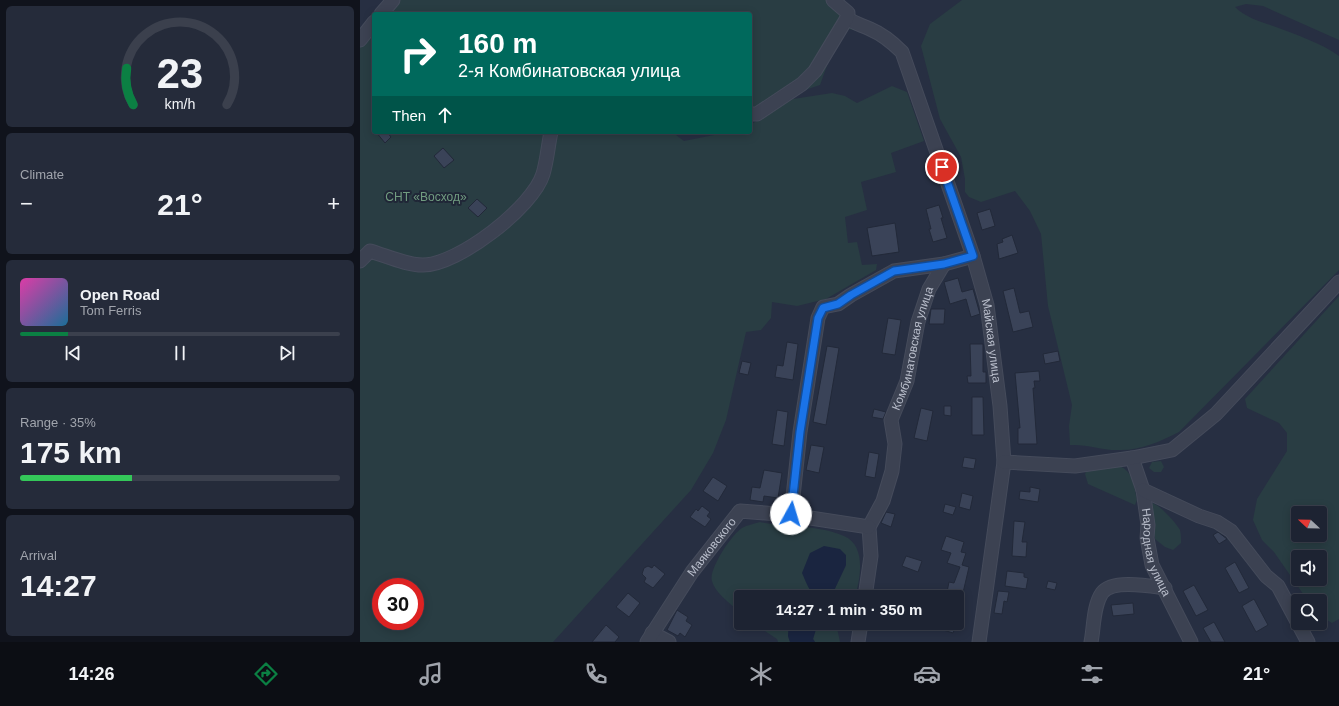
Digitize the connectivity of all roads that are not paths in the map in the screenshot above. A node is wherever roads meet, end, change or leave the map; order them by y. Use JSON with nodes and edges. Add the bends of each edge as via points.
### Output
{"nodes":[{"id":1,"x":393,"y":0,"type":"edge"},
{"id":2,"x":833,"y":0,"type":"edge"},
{"id":3,"x":383,"y":12,"type":"edge"},
{"id":4,"x":847,"y":18,"type":"junction"},
{"id":5,"x":372,"y":25,"type":"edge"},
{"id":6,"x":360,"y":40,"type":"edge"},
{"id":7,"x":752,"y":114,"type":"edge"},
{"id":8,"x":551,"y":134,"type":"edge"},
{"id":9,"x":973,"y":256,"type":"junction"},
{"id":10,"x":360,"y":261,"type":"edge"},
{"id":11,"x":944,"y":264,"type":"junction"},
{"id":12,"x":1339,"y":282,"type":"edge"},
{"id":13,"x":1132,"y":458,"type":"junction"},
{"id":14,"x":1004,"y":462,"type":"junction"},
{"id":15,"x":1143,"y":490,"type":"junction"},
{"id":16,"x":791,"y":514,"type":"junction"},
{"id":17,"x":869,"y":527,"type":"junction"},
{"id":18,"x":1165,"y":588,"type":"junction"},
{"id":19,"x":866,"y":590,"type":"edge"},
{"id":20,"x":860,"y":630,"type":"edge"},
{"id":21,"x":649,"y":638,"type":"edge"},
{"id":22,"x":669,"y":642,"type":"edge"},
{"id":23,"x":858,"y":642,"type":"edge"},
{"id":24,"x":979,"y":642,"type":"edge"},
{"id":25,"x":1091,"y":642,"type":"edge"},
{"id":26,"x":1191,"y":642,"type":"edge"},
{"id":27,"x":1308,"y":642,"type":"edge"}],
"edges":[{"from":1,"to":3,"type":"street"},
{"from":2,"to":4,"type":"street","via":[[848,13]]},
{"from":4,"to":7,"type":"street","via":[[836,34],[827,55],[815,71],[802,84],[757,114]]},
{"from":4,"to":9,"type":"street","name":"Майская улица","via":[[892,42],[902,52]]},
{"from":5,"to":6,"type":"street"},
{"from":8,"to":10,"type":"street","via":[[543,175],[529,198],[504,223],[453,258],[433,264],[416,264],[370,251]]},
{"from":9,"to":11,"type":"street"},
{"from":9,"to":14,"type":"street","name":"Майская улица","via":[[987,305],[1000,406]]},
{"from":11,"to":16,"type":"street","via":[[894,271],[838,304],[823,308],[818,318],[800,432]]},
{"from":11,"to":17,"type":"street","name":"Комбинатовская улица","via":[[928,289],[918,322],[907,381],[891,420],[895,444],[892,471],[883,501]]},
{"from":12,"to":13,"type":"street","via":[[1216,414],[1172,450]]},
{"from":13,"to":14,"type":"street","via":[[1075,466]]},
{"from":13,"to":15,"type":"street","name":"Народная улица"},
{"from":14,"to":24,"type":"street","name":"Майская улица"},
{"from":15,"to":18,"type":"street","name":"Народная улица","via":[[1152,565]]},
{"from":15,"to":27,"type":"street","via":[[1218,522],[1231,531],[1266,576],[1278,586]]},
{"from":16,"to":17,"type":"street","name":"Маяковского"},
{"from":16,"to":21,"type":"street","name":"Маяковского","via":[[740,511],[692,572]]},
{"from":17,"to":19,"type":"street","via":[[871,556]]},
{"from":18,"to":25,"type":"street","via":[[1122,585],[1102,593],[1097,604]]},
{"from":18,"to":26,"type":"street","name":"Народная улица"},
{"from":20,"to":23,"type":"street"},
{"from":21,"to":22,"type":"street","name":"Маяковского"}]}
